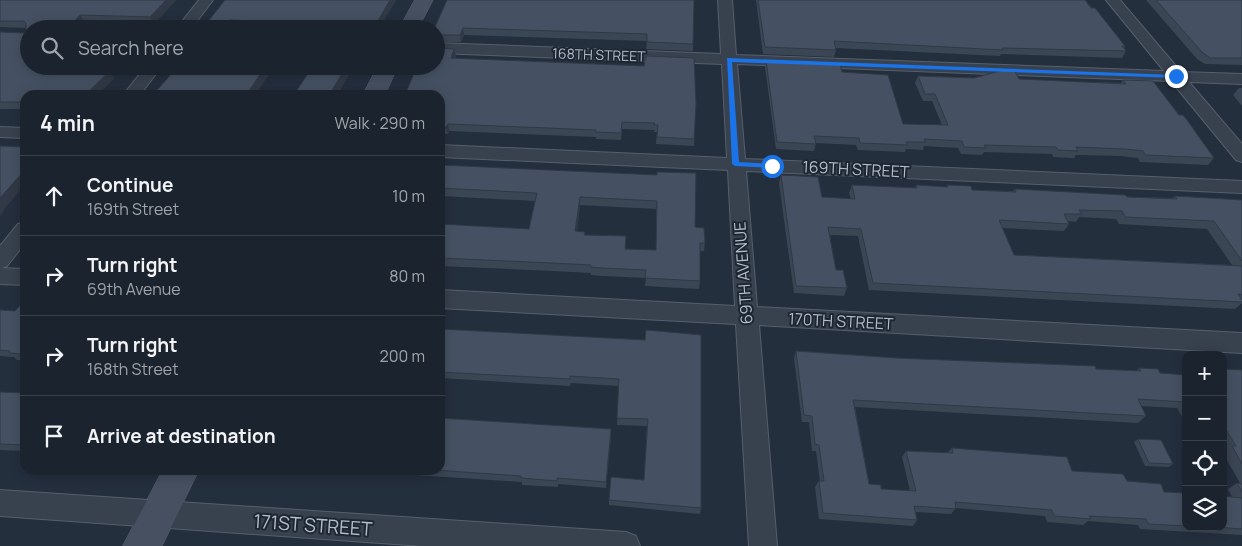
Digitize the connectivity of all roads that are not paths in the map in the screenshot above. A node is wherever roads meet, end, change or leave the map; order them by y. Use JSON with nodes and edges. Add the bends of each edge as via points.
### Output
{"nodes":[{"id":1,"x":206,"y":0,"type":"edge"},
{"id":2,"x":424,"y":0,"type":"edge"},
{"id":3,"x":725,"y":0,"type":"edge"},
{"id":4,"x":1113,"y":0,"type":"edge"},
{"id":5,"x":190,"y":20,"type":"edge"},
{"id":6,"x":413,"y":20,"type":"edge"},
{"id":7,"x":445,"y":48,"type":"edge"},
{"id":8,"x":729,"y":60,"type":"junction"},
{"id":9,"x":147,"y":75,"type":"edge"},
{"id":10,"x":384,"y":75,"type":"edge"},
{"id":11,"x":1176,"y":76,"type":"junction"},
{"id":12,"x":1242,"y":79,"type":"edge"},
{"id":13,"x":135,"y":90,"type":"edge"},
{"id":14,"x":376,"y":90,"type":"edge"},
{"id":15,"x":0,"y":132,"type":"edge"},
{"id":16,"x":20,"y":133,"type":"edge"},
{"id":17,"x":445,"y":151,"type":"edge"},
{"id":18,"x":1242,"y":156,"type":"edge"},
{"id":19,"x":735,"y":164,"type":"junction"},
{"id":20,"x":1242,"y":186,"type":"edge"},
{"id":21,"x":20,"y":235,"type":"edge"},
{"id":22,"x":0,"y":261,"type":"edge"},
{"id":23,"x":0,"y":276,"type":"edge"},
{"id":24,"x":20,"y":277,"type":"edge"},
{"id":25,"x":445,"y":299,"type":"edge"},
{"id":26,"x":746,"y":316,"type":"junction"},
{"id":27,"x":1242,"y":343,"type":"edge"},
{"id":28,"x":179,"y":475,"type":"edge"},
{"id":29,"x":0,"y":503,"type":"edge"},
{"id":30,"x":159,"y":514,"type":"junction"},
{"id":31,"x":142,"y":546,"type":"edge"},
{"id":32,"x":626,"y":546,"type":"edge"},
{"id":33,"x":763,"y":546,"type":"edge"}],
"edges":[{"from":1,"to":5,"type":"street"},
{"from":2,"to":6,"type":"street"},
{"from":3,"to":8,"type":"street","name":"69TH AVENUE"},
{"from":4,"to":11,"type":"street"},
{"from":7,"to":8,"type":"street","name":"168TH STREET"},
{"from":8,"to":11,"type":"street","name":"168TH STREET"},
{"from":8,"to":19,"type":"street","name":"69TH AVENUE"},
{"from":9,"to":13,"type":"street"},
{"from":10,"to":14,"type":"street"},
{"from":11,"to":12,"type":"street","name":"168TH STREET"},
{"from":11,"to":18,"type":"street"},
{"from":15,"to":16,"type":"street"},
{"from":17,"to":19,"type":"street","name":"169TH STREET"},
{"from":19,"to":20,"type":"street","name":"169TH STREET"},
{"from":19,"to":26,"type":"street","name":"69TH AVENUE"},
{"from":21,"to":22,"type":"street"},
{"from":23,"to":24,"type":"street"},
{"from":25,"to":26,"type":"street","name":"170TH STREET"},
{"from":26,"to":27,"type":"street","name":"170TH STREET"},
{"from":26,"to":33,"type":"street","name":"69TH AVENUE"},
{"from":28,"to":30,"type":"street"},
{"from":29,"to":30,"type":"street","name":"171ST STREET"},
{"from":30,"to":31,"type":"street"},
{"from":30,"to":32,"type":"street","name":"171ST STREET"}]}
